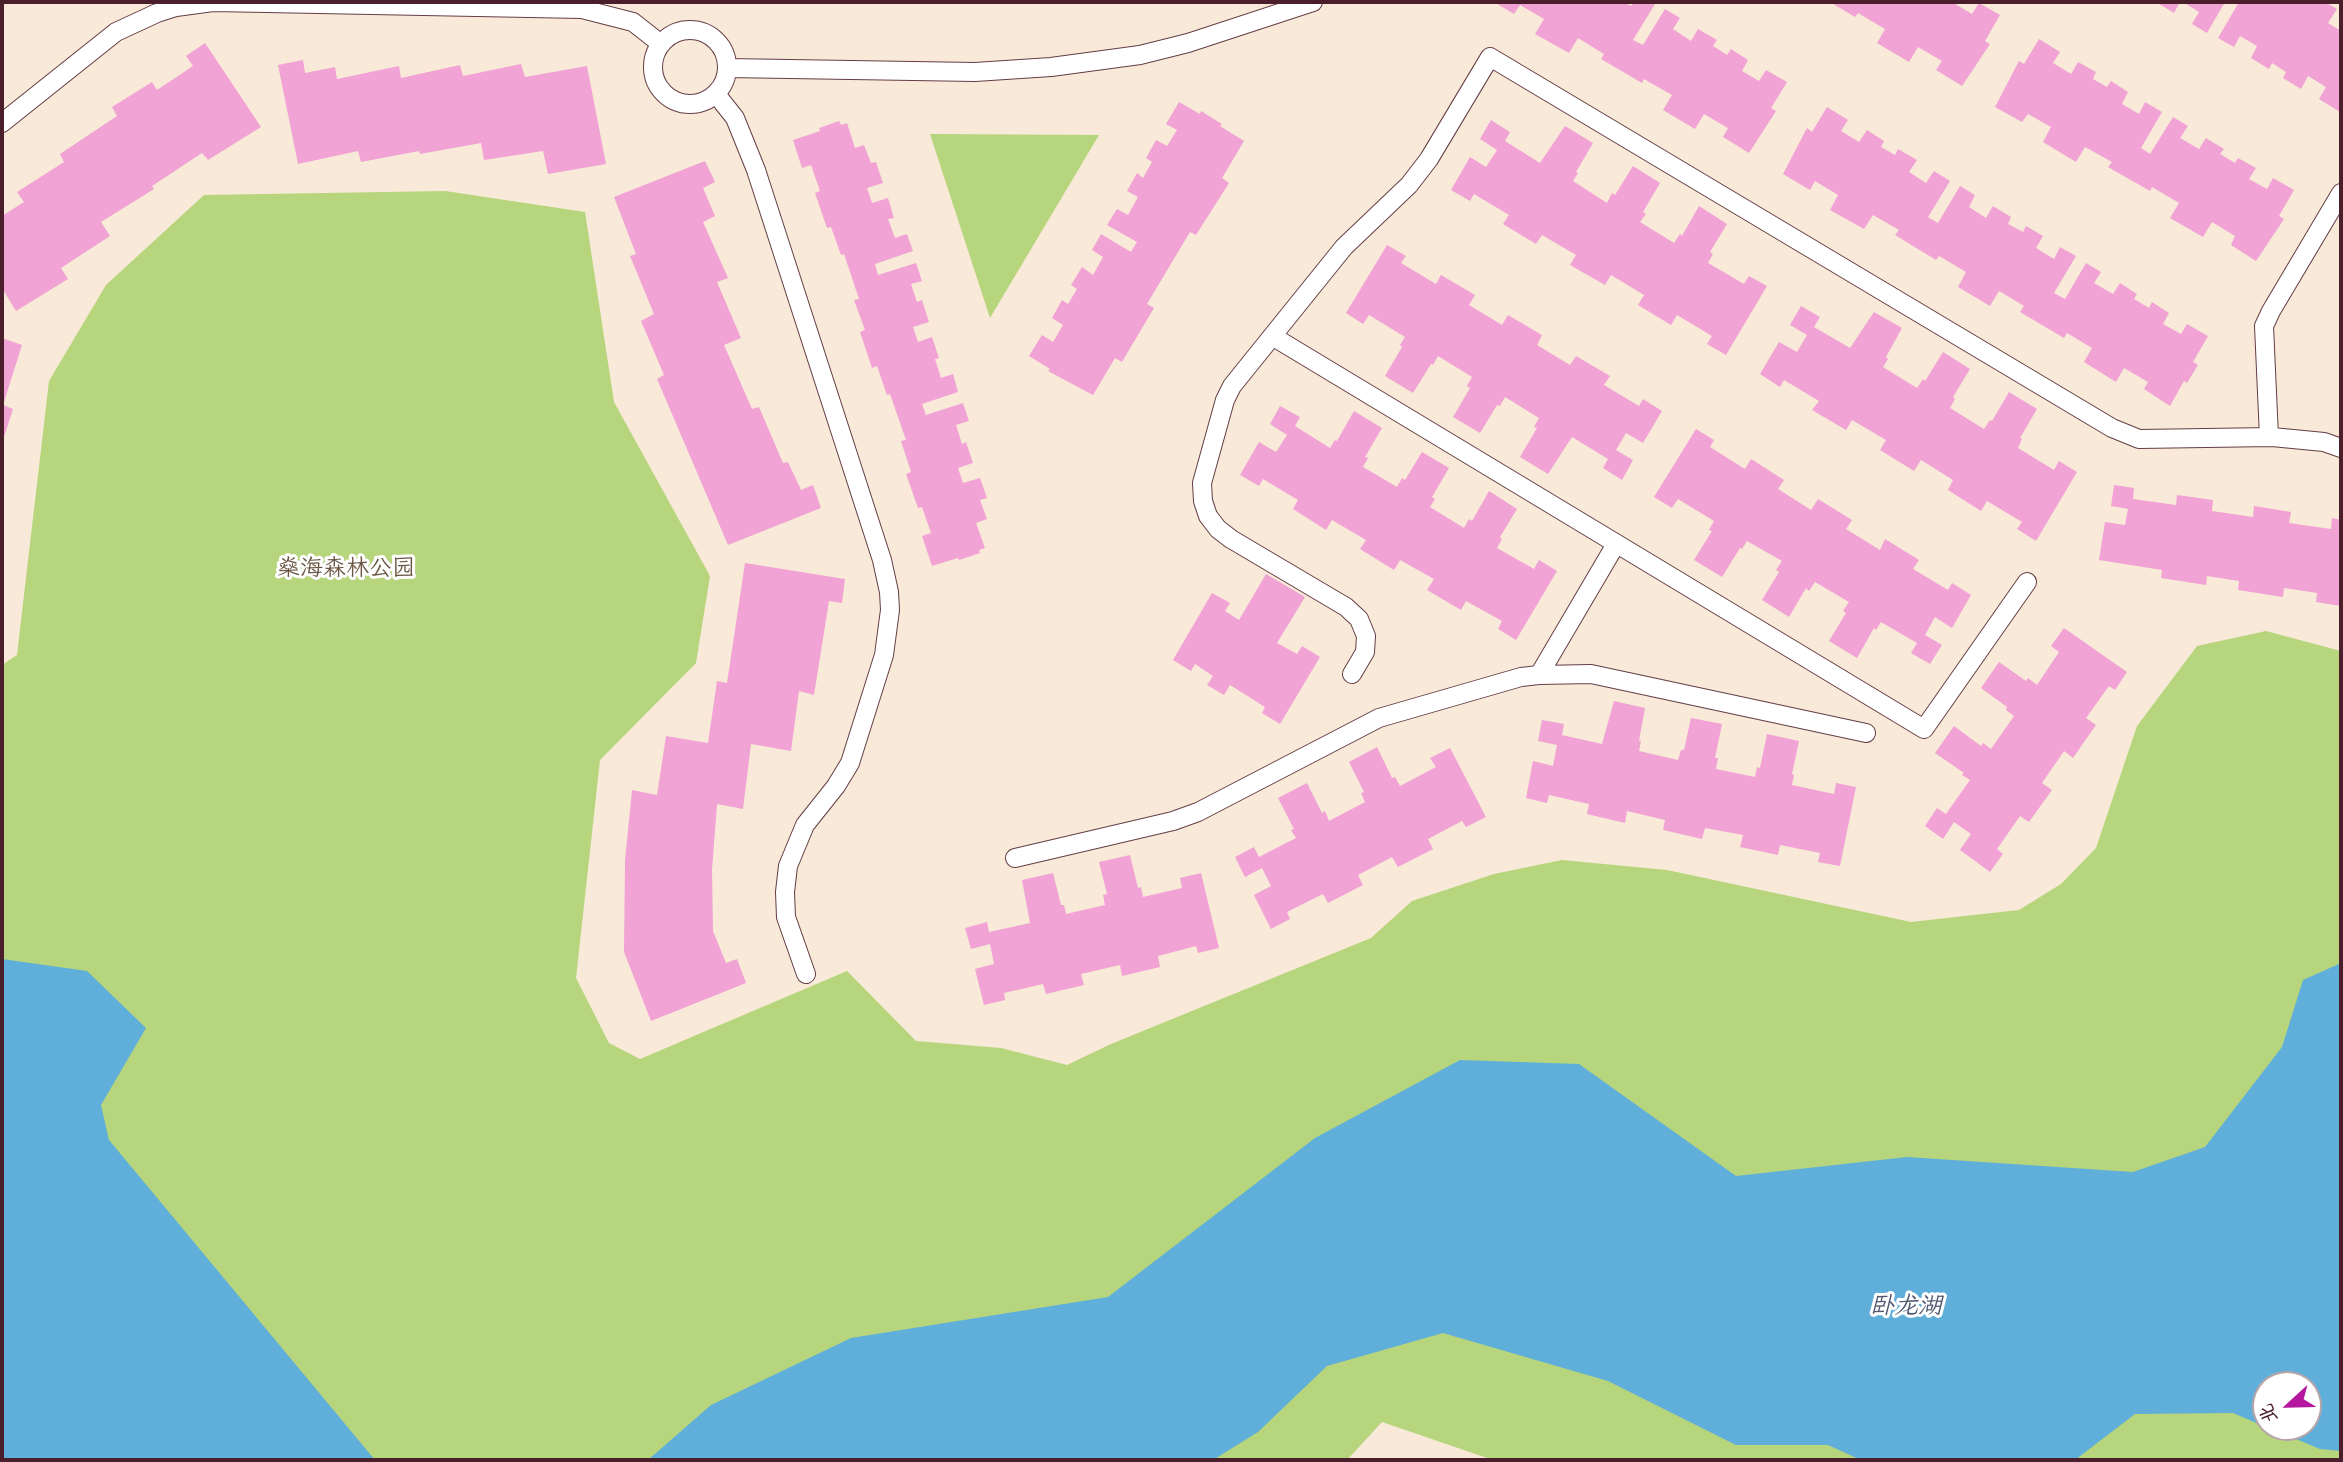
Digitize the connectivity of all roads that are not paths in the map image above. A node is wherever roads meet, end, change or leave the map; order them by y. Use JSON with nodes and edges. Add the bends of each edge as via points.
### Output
{"nodes":[{"id":1,"x":1313,"y":2,"type":"edge"},
{"id":2,"x":661,"y":44,"type":"junction"},
{"id":3,"x":727,"y":68,"type":"junction"},
{"id":4,"x":716,"y":94,"type":"junction"},
{"id":5,"x":2,"y":123,"type":"edge"},
{"id":6,"x":2341,"y":193,"type":"edge"},
{"id":7,"x":1272,"y":336,"type":"junction"},
{"id":8,"x":2269,"y":437,"type":"junction"},
{"id":9,"x":2341,"y":448,"type":"edge"},
{"id":10,"x":1616,"y":544,"type":"junction"},
{"id":11,"x":2027,"y":582,"type":"dead end"},
{"id":12,"x":1352,"y":674,"type":"dead end"},
{"id":13,"x":1539,"y":675,"type":"junction"},
{"id":14,"x":1866,"y":733,"type":"dead end"},
{"id":15,"x":1015,"y":858,"type":"dead end"},
{"id":16,"x":806,"y":974,"type":"dead end"}],
"edges":[{"from":1,"to":3,"type":"lane","via":[[1140,55],[1051,67],[975,72]]},
{"from":2,"to":3,"type":"lane","via":[[681,30],[706,32],[724,49]]},
{"from":2,"to":4,"type":"lane","via":[[653,67],[661,90],[681,103],[693,104]]},
{"from":2,"to":5,"type":"lane","via":[[633,22],[573,8],[204,3],[157,13],[116,32]]},
{"from":3,"to":4,"type":"lane"},
{"from":4,"to":16,"type":"lane","via":[[736,118],[756,170],[889,592],[884,655],[850,763],[805,825],[788,866],[786,917]]},
{"from":6,"to":8,"type":"lane","via":[[2264,326]]},
{"from":7,"to":8,"type":"lane","via":[[1344,247],[1409,185],[1490,57],[2112,428],[2139,439]]},
{"from":7,"to":10,"type":"lane"},
{"from":7,"to":12,"type":"lane","via":[[1225,400],[1202,483],[1203,501],[1217,529],[1359,619],[1366,636],[1365,652]]},
{"from":8,"to":9,"type":"lane"},
{"from":10,"to":11,"type":"lane","via":[[1924,729]]},
{"from":10,"to":13,"type":"lane"},
{"from":13,"to":14,"type":"lane","via":[[1591,674]]},
{"from":13,"to":15,"type":"lane","via":[[1379,718],[1173,821]]}]}
